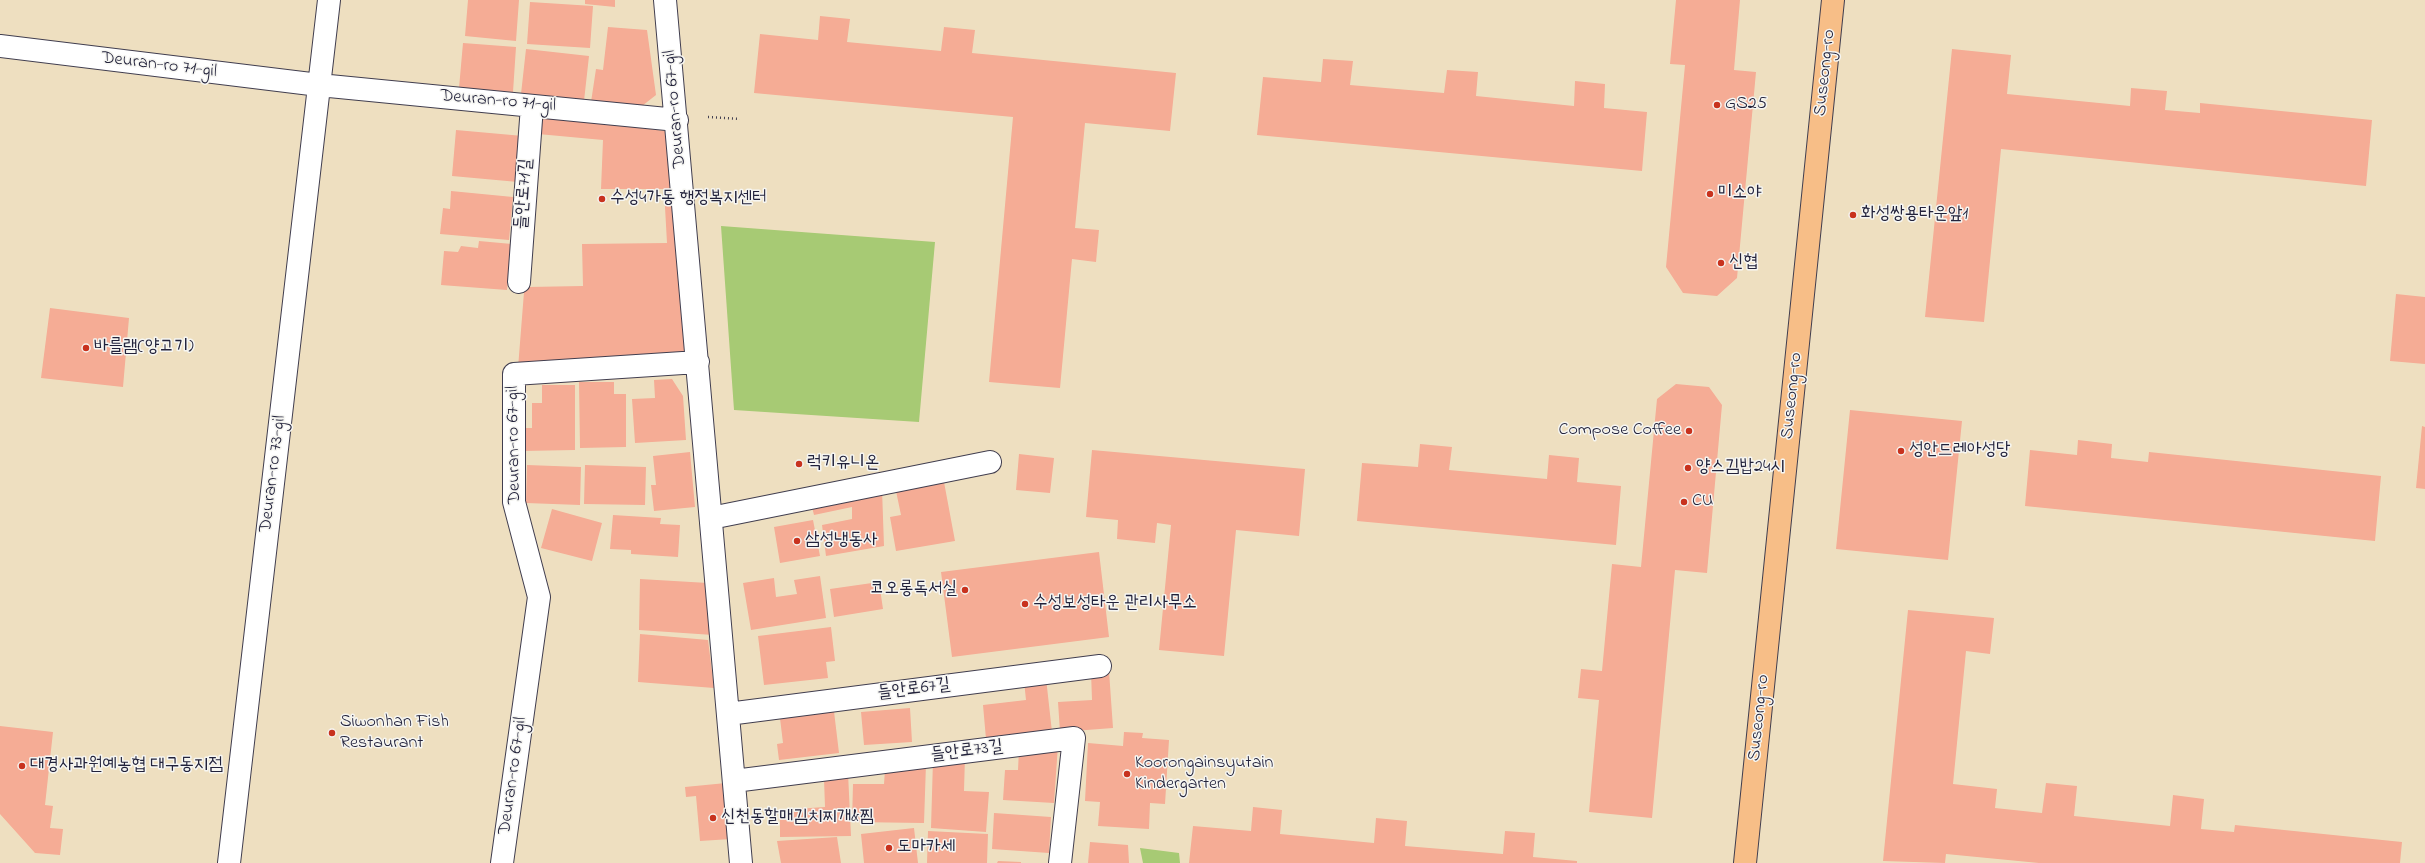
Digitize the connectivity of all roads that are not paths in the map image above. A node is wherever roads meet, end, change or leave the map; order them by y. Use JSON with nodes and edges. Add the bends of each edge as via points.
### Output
{"nodes":[{"id":1,"x":329,"y":0,"type":"edge"},
{"id":2,"x":666,"y":0,"type":"edge"},
{"id":3,"x":1833,"y":0,"type":"edge"},
{"id":4,"x":0,"y":46,"type":"edge"},
{"id":5,"x":318,"y":85,"type":"junction"},
{"id":6,"x":532,"y":106,"type":"junction"},
{"id":7,"x":677,"y":120,"type":"junction"},
{"id":8,"x":518,"y":282,"type":"dead end"},
{"id":9,"x":698,"y":362,"type":"junction"},
{"id":10,"x":990,"y":462,"type":"dead end"},
{"id":11,"x":711,"y":518,"type":"junction"},
{"id":12,"x":1100,"y":666,"type":"dead end"},
{"id":13,"x":728,"y":714,"type":"junction"},
{"id":14,"x":734,"y":781,"type":"junction"},
{"id":15,"x":229,"y":863,"type":"edge"},
{"id":16,"x":502,"y":863,"type":"edge"},
{"id":17,"x":741,"y":863,"type":"edge"},
{"id":18,"x":1060,"y":863,"type":"edge"},
{"id":19,"x":1745,"y":863,"type":"edge"}],
"edges":[{"from":1,"to":5,"type":"street"},
{"from":2,"to":7,"type":"street","name":"Deuran-ro 67-gil"},
{"from":3,"to":19,"type":"main road","name":"Suseong-ro"},
{"from":4,"to":5,"type":"street","name":"Deuran-ro 71-gil"},
{"from":5,"to":6,"type":"street","name":"Deuran-ro 71-gil"},
{"from":5,"to":15,"type":"street","name":"Deuran-ro 73-gil"},
{"from":6,"to":7,"type":"street","name":"Deuran-ro 71-gil"},
{"from":6,"to":8,"type":"street","name":"들안로71길"},
{"from":7,"to":9,"type":"street","name":"Deuran-ro 67-gil"},
{"from":9,"to":11,"type":"street","name":"Deuran-ro 67-gil"},
{"from":9,"to":16,"type":"street","name":"Deuran-ro 67-gil","via":[[514,374],[514,502],[539,597]]},
{"from":10,"to":11,"type":"street"},
{"from":11,"to":13,"type":"street","name":"Deuran-ro 67-gil"},
{"from":12,"to":13,"type":"street","name":"들안로67길"},
{"from":13,"to":14,"type":"street","name":"Deuran-ro 67-gil"},
{"from":14,"to":17,"type":"street","name":"Deuran-ro 67-gil"},
{"from":14,"to":18,"type":"street","name":"들안로73길","via":[[1074,738]]}]}
